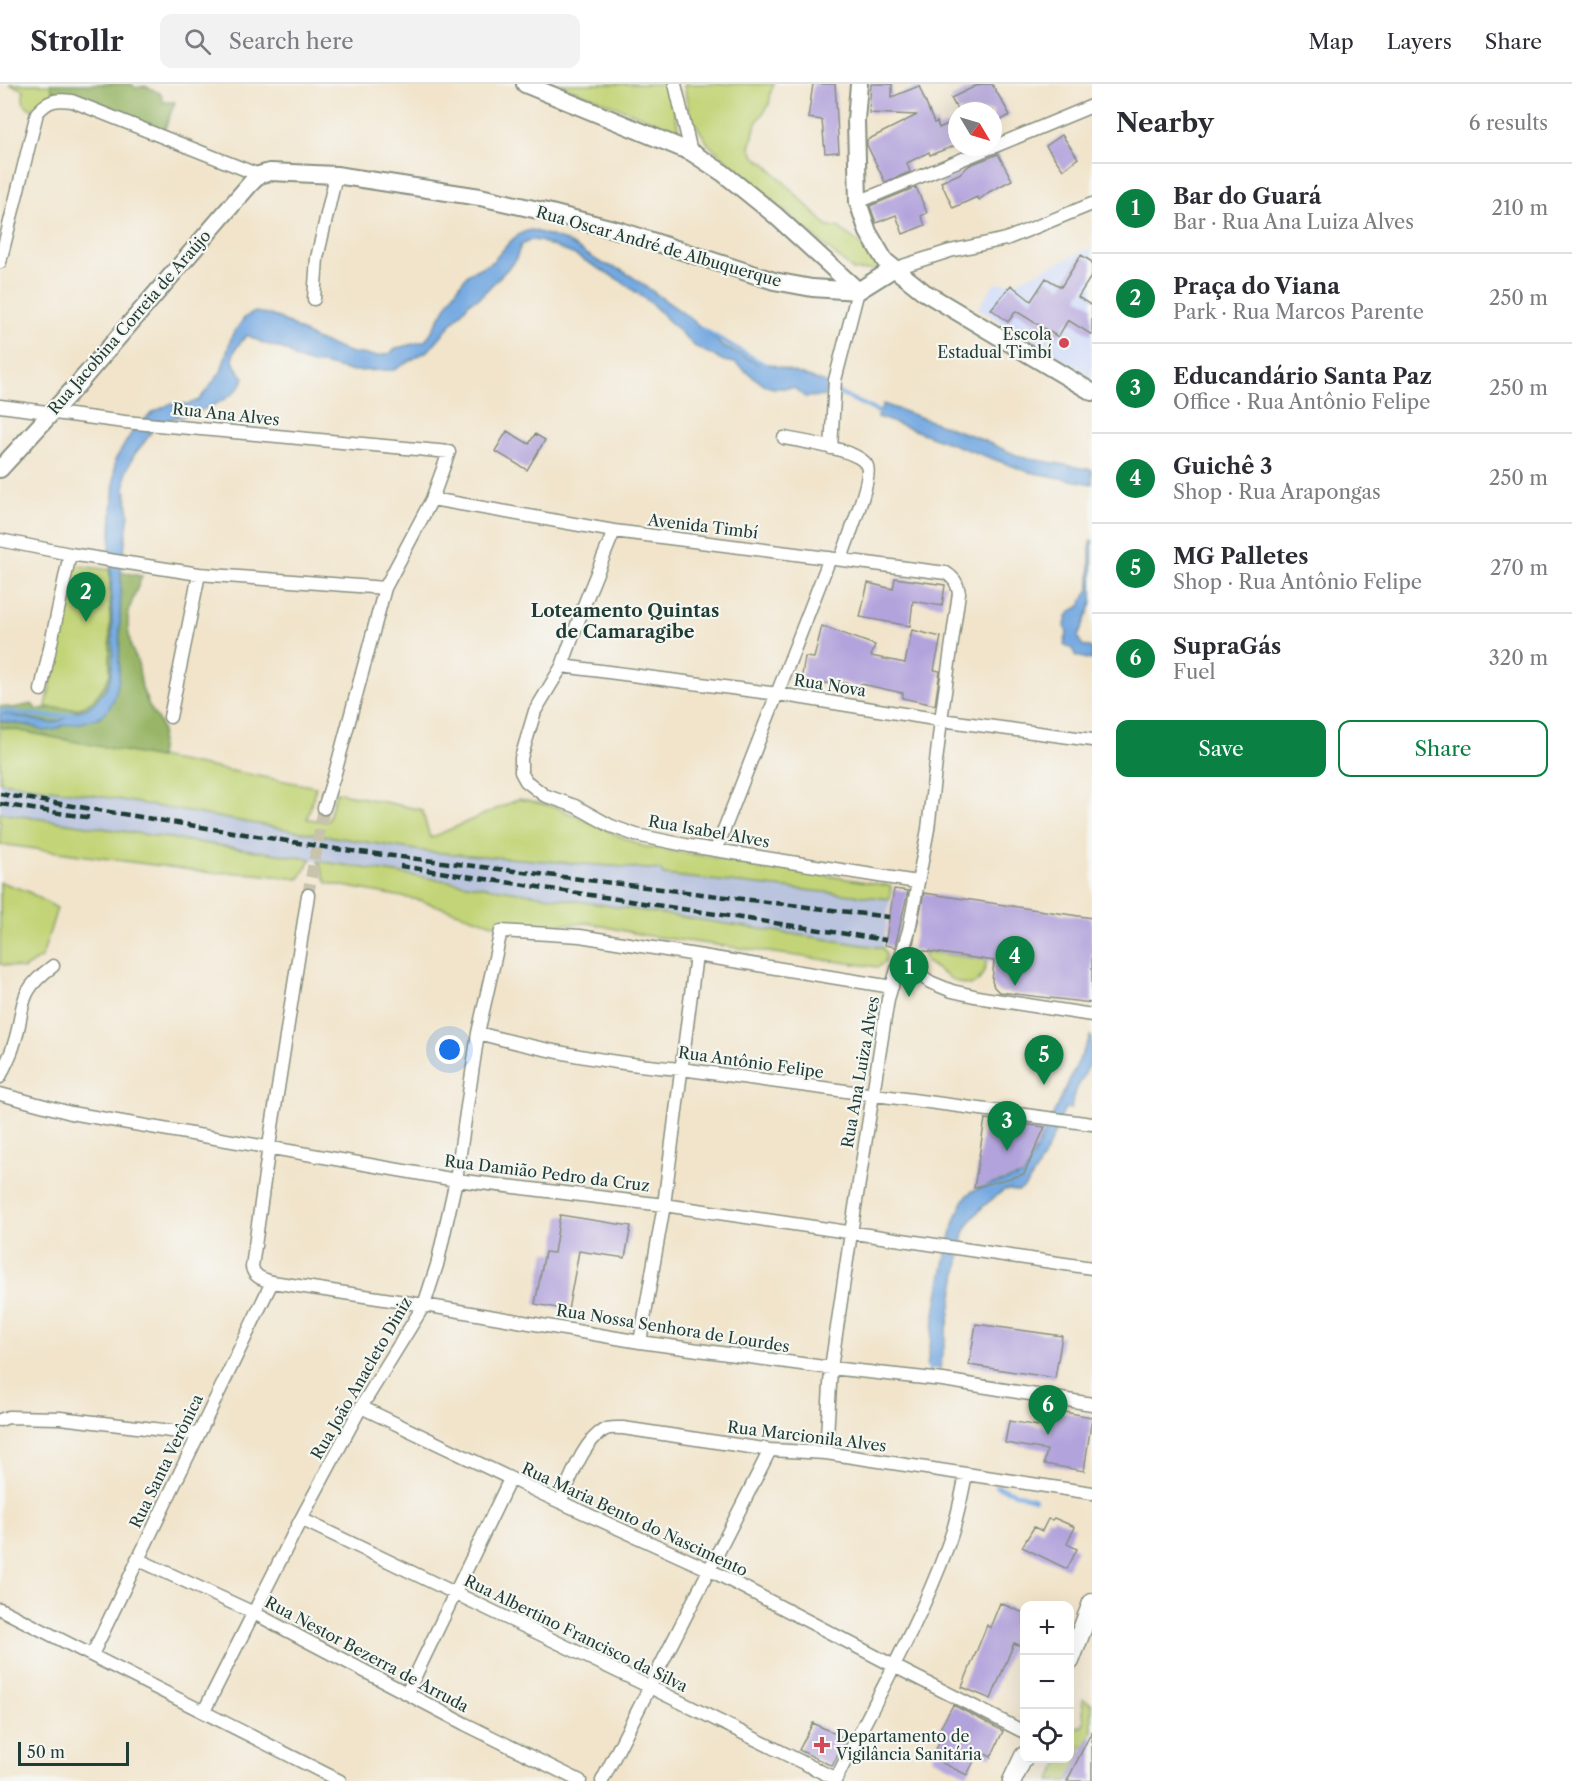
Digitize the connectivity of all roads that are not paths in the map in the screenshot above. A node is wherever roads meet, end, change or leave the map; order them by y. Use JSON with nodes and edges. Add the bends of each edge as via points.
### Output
{"nodes":[{"id":1,"x":525,"y":84,"type":"edge"},
{"id":2,"x":675,"y":84,"type":"edge"},
{"id":3,"x":859,"y":84,"type":"edge"},
{"id":4,"x":1092,"y":106,"type":"edge"},
{"id":5,"x":1002,"y":143,"type":"edge"},
{"id":6,"x":691,"y":152,"type":"junction"},
{"id":7,"x":970,"y":156,"type":"edge"},
{"id":8,"x":259,"y":175,"type":"junction"},
{"id":9,"x":336,"y":175,"type":"junction"},
{"id":10,"x":858,"y":202,"type":"junction"},
{"id":11,"x":1092,"y":204,"type":"edge"},
{"id":12,"x":0,"y":262,"type":"edge"},
{"id":13,"x":893,"y":269,"type":"junction"},
{"id":14,"x":858,"y":291,"type":"junction"},
{"id":15,"x":314,"y":299,"type":"dead end"},
{"id":16,"x":1092,"y":392,"type":"edge"},
{"id":17,"x":0,"y":406,"type":"edge"},
{"id":18,"x":50,"y":412,"type":"junction"},
{"id":19,"x":784,"y":438,"type":"dead end"},
{"id":20,"x":831,"y":448,"type":"junction"},
{"id":21,"x":0,"y":469,"type":"edge"},
{"id":22,"x":432,"y":498,"type":"junction"},
{"id":23,"x":614,"y":531,"type":"junction"},
{"id":24,"x":0,"y":540,"type":"edge"},
{"id":25,"x":70,"y":554,"type":"junction"},
{"id":26,"x":836,"y":559,"type":"junction"},
{"id":27,"x":199,"y":574,"type":"junction"},
{"id":28,"x":385,"y":588,"type":"junction"},
{"id":29,"x":959,"y":593,"type":"joint"},
{"id":30,"x":562,"y":666,"type":"junction"},
{"id":31,"x":41,"y":690,"type":"dead end"},
{"id":32,"x":778,"y":694,"type":"junction"},
{"id":33,"x":170,"y":717,"type":"dead end"},
{"id":34,"x":941,"y":720,"type":"junction"},
{"id":35,"x":1092,"y":740,"type":"edge"},
{"id":36,"x":324,"y":808,"type":"tunnel mouth"},
{"id":37,"x":716,"y":850,"type":"junction"},
{"id":38,"x":917,"y":882,"type":"junction"},
{"id":39,"x":308,"y":895,"type":"tunnel mouth"},
{"id":40,"x":696,"y":955,"type":"junction"},
{"id":41,"x":901,"y":960,"type":"junction"},
{"id":42,"x":53,"y":966,"type":"dead end"},
{"id":43,"x":892,"y":987,"type":"junction"},
{"id":44,"x":1092,"y":1015,"type":"edge"},
{"id":45,"x":478,"y":1033,"type":"junction"},
{"id":46,"x":681,"y":1069,"type":"junction"},
{"id":47,"x":0,"y":1077,"type":"edge"},
{"id":48,"x":0,"y":1094,"type":"edge"},
{"id":49,"x":873,"y":1095,"type":"junction"},
{"id":50,"x":1092,"y":1124,"type":"edge"},
{"id":51,"x":269,"y":1146,"type":"junction"},
{"id":52,"x":456,"y":1180,"type":"junction"},
{"id":53,"x":664,"y":1204,"type":"junction"},
{"id":54,"x":851,"y":1233,"type":"junction"},
{"id":55,"x":1092,"y":1268,"type":"edge"},
{"id":56,"x":272,"y":1282,"type":"junction"},
{"id":57,"x":423,"y":1305,"type":"junction"},
{"id":58,"x":640,"y":1342,"type":"junction"},
{"id":59,"x":831,"y":1368,"type":"junction"},
{"id":60,"x":1092,"y":1404,"type":"edge"},
{"id":61,"x":361,"y":1407,"type":"junction"},
{"id":62,"x":0,"y":1420,"type":"edge"},
{"id":63,"x":197,"y":1434,"type":"junction"},
{"id":64,"x":770,"y":1450,"type":"junction"},
{"id":65,"x":826,"y":1453,"type":"junction"},
{"id":66,"x":966,"y":1474,"type":"junction"},
{"id":67,"x":510,"y":1479,"type":"junction"},
{"id":68,"x":1092,"y":1493,"type":"edge"},
{"id":69,"x":560,"y":1502,"type":"junction"},
{"id":70,"x":301,"y":1519,"type":"junction"},
{"id":71,"x":137,"y":1560,"type":"junction"},
{"id":72,"x":710,"y":1570,"type":"junction"},
{"id":73,"x":454,"y":1592,"type":"junction"},
{"id":74,"x":1092,"y":1603,"type":"edge"},
{"id":75,"x":0,"y":1609,"type":"edge"},
{"id":76,"x":254,"y":1612,"type":"junction"},
{"id":77,"x":92,"y":1655,"type":"junction"},
{"id":78,"x":1072,"y":1655,"type":"edge"},
{"id":79,"x":894,"y":1666,"type":"junction"},
{"id":80,"x":650,"y":1687,"type":"junction"},
{"id":81,"x":407,"y":1693,"type":"junction"},
{"id":82,"x":204,"y":1711,"type":"junction"},
{"id":83,"x":1020,"y":1730,"type":"edge"},
{"id":84,"x":1021,"y":1763,"type":"edge"},
{"id":85,"x":835,"y":1780,"type":"edge"},
{"id":86,"x":340,"y":1781,"type":"edge"},
{"id":87,"x":580,"y":1781,"type":"edge"},
{"id":88,"x":602,"y":1781,"type":"edge"},
{"id":89,"x":1012,"y":1781,"type":"edge"}],
"edges":[{"from":1,"to":6,"type":"street"},
{"from":2,"to":6,"type":"street"},
{"from":3,"to":10,"type":"street"},
{"from":4,"to":5,"type":"street"},
{"from":6,"to":14,"type":"street","via":[[775,215]]},
{"from":7,"to":10,"type":"street"},
{"from":8,"to":9,"type":"street","name":"Rua Oscar André de Albuquerque"},
{"from":8,"to":12,"type":"street","name":"Rua Oscar André de Albuquerque","via":[[72,101],[56,99],[44,103],[37,112]]},
{"from":8,"to":18,"type":"street","name":"Rua Jacobina Correia de Araújo"},
{"from":9,"to":14,"type":"street","name":"Rua Oscar André de Albuquerque","via":[[480,197],[621,231],[774,281]]},
{"from":9,"to":15,"type":"street","via":[[317,258]]},
{"from":10,"to":13,"type":"street","via":[[868,232]]},
{"from":11,"to":13,"type":"street","via":[[1006,239]]},
{"from":13,"to":14,"type":"street"},
{"from":13,"to":16,"type":"street","via":[[924,292]]},
{"from":14,"to":20,"type":"street","via":[[832,401]]},
{"from":17,"to":18,"type":"street","name":"Rua Ana Alves"},
{"from":18,"to":21,"type":"street","name":"Rua Jacobina Correia de Araújo"},
{"from":18,"to":22,"type":"street","name":"Rua Ana Alves","via":[[449,452]]},
{"from":19,"to":20,"type":"street"},
{"from":20,"to":26,"type":"street","via":[[860,458],[867,465],[868,476]]},
{"from":22,"to":23,"type":"street","name":"Avenida Timbí"},
{"from":22,"to":28,"type":"street"},
{"from":23,"to":26,"type":"street","name":"Avenida Timbí"},
{"from":23,"to":30,"type":"street","name":"Rua Isabel Alves"},
{"from":24,"to":25,"type":"street"},
{"from":25,"to":27,"type":"street"},
{"from":25,"to":31,"type":"street"},
{"from":26,"to":29,"type":"street","name":"Avenida Timbí","via":[[946,573],[957,584]]},
{"from":26,"to":32,"type":"street"},
{"from":27,"to":28,"type":"street"},
{"from":27,"to":33,"type":"street"},
{"from":28,"to":36,"type":"street"},
{"from":29,"to":34,"type":"street","name":"Rua Ana Luiza Alves"},
{"from":30,"to":32,"type":"street","name":"Rua Nova"},
{"from":30,"to":37,"type":"street","name":"Rua Isabel Alves","via":[[535,711],[526,738],[521,758],[526,781],[544,795],[575,806],[611,826],[636,835]]},
{"from":32,"to":34,"type":"street","name":"Rua Nova"},
{"from":32,"to":37,"type":"street"},
{"from":34,"to":35,"type":"street","name":"Rua Nova"},
{"from":34,"to":38,"type":"street","name":"Rua Ana Luiza Alves","via":[[928,829]]},
{"from":37,"to":38,"type":"street","name":"Rua Isabel Alves"},
{"from":38,"to":41,"type":"street","name":"Rua Ana Luiza Alves"},
{"from":39,"to":51,"type":"street"},
{"from":40,"to":43,"type":"street"},
{"from":40,"to":45,"type":"street","name":"Rua João Anacleto Diniz","via":[[580,936],[501,931]]},
{"from":40,"to":46,"type":"street"},
{"from":41,"to":43,"type":"street","name":"Rua Ana Luiza Alves"},
{"from":41,"to":44,"type":"street","via":[[930,982],[952,991]]},
{"from":42,"to":47,"type":"street","via":[[34,982],[21,1004],[14,1046]]},
{"from":43,"to":49,"type":"street","name":"Rua Ana Luiza Alves"},
{"from":45,"to":46,"type":"street","name":"Rua Antônio Felipe","via":[[582,1058]]},
{"from":45,"to":52,"type":"street","name":"Rua João Anacleto Diniz"},
{"from":46,"to":49,"type":"street","name":"Rua Antônio Felipe"},
{"from":46,"to":53,"type":"street"},
{"from":48,"to":51,"type":"street","name":"Rua Damião Pedro da Cruz","via":[[71,1113]]},
{"from":49,"to":50,"type":"street","name":"Rua Antônio Felipe"},
{"from":49,"to":54,"type":"street","name":"Rua Ana Luiza Alves"},
{"from":51,"to":52,"type":"street","name":"Rua Damião Pedro da Cruz"},
{"from":51,"to":56,"type":"street","name":"Rua Nossa Senhora de Lourdes","via":[[252,1267],[258,1277]]},
{"from":52,"to":53,"type":"street","name":"Rua Damião Pedro da Cruz"},
{"from":52,"to":57,"type":"street","name":"Rua João Anacleto Diniz","via":[[437,1264]]},
{"from":53,"to":54,"type":"street","name":"Rua Damião Pedro da Cruz"},
{"from":53,"to":58,"type":"street"},
{"from":54,"to":55,"type":"street","name":"Rua Damião Pedro da Cruz"},
{"from":54,"to":59,"type":"street","name":"Rua Ana Luiza Alves"},
{"from":56,"to":57,"type":"street","name":"Rua Nossa Senhora de Lourdes"},
{"from":56,"to":63,"type":"street","name":"Rua Santa Verônica"},
{"from":57,"to":58,"type":"street","name":"Rua Nossa Senhora de Lourdes"},
{"from":57,"to":61,"type":"street","name":"Rua João Anacleto Diniz"},
{"from":58,"to":59,"type":"street","name":"Rua Nossa Senhora de Lourdes"},
{"from":59,"to":60,"type":"street","name":"Rua Nossa Senhora de Lourdes","via":[[943,1380]]},
{"from":59,"to":65,"type":"street","name":"Rua Ana Luiza Alves"},
{"from":61,"to":67,"type":"street","name":"Rua Maria Bento do Nascimento"},
{"from":61,"to":70,"type":"street","name":"Rua João Anacleto Diniz"},
{"from":62,"to":63,"type":"street","via":[[60,1418]]},
{"from":63,"to":71,"type":"street","name":"Rua Santa Verônica"},
{"from":64,"to":65,"type":"street","name":"Rua Marcionila Alves"},
{"from":64,"to":69,"type":"street","name":"Rua Marcionila Alves","via":[[623,1428],[606,1429],[593,1438]]},
{"from":64,"to":72,"type":"street"},
{"from":65,"to":66,"type":"street","name":"Rua Marcionila Alves"},
{"from":66,"to":68,"type":"street","name":"Rua Marcionila Alves"},
{"from":66,"to":79,"type":"street","via":[[949,1544]]},
{"from":67,"to":69,"type":"street","name":"Rua Maria Bento do Nascimento"},
{"from":67,"to":73,"type":"street"},
{"from":69,"to":72,"type":"street","name":"Rua Maria Bento do Nascimento"},
{"from":70,"to":73,"type":"street","name":"Rua Albertino Francisco da Silva"},
{"from":70,"to":76,"type":"street","name":"Rua João Anacleto Diniz"},
{"from":71,"to":76,"type":"street","name":"Rua Nestor Bezerra de Arruda"},
{"from":71,"to":77,"type":"street","name":"Rua Santa Verônica"},
{"from":72,"to":79,"type":"street","name":"Rua Maria Bento do Nascimento"},
{"from":72,"to":80,"type":"street"},
{"from":73,"to":80,"type":"street","name":"Rua Albertino Francisco da Silva"},
{"from":73,"to":81,"type":"street"},
{"from":74,"to":78,"type":"main road"},
{"from":75,"to":77,"type":"street"},
{"from":76,"to":81,"type":"street","name":"Rua Nestor Bezerra de Arruda"},
{"from":76,"to":82,"type":"street","name":"Rua João Anacleto Diniz"},
{"from":77,"to":82,"type":"street"},
{"from":79,"to":83,"type":"street","name":"Rua Maria Bento do Nascimento"},
{"from":79,"to":85,"type":"street"},
{"from":80,"to":85,"type":"street","name":"Rua Albertino Francisco da Silva"},
{"from":80,"to":88,"type":"street"},
{"from":81,"to":87,"type":"street","name":"Rua Nestor Bezerra de Arruda"},
{"from":82,"to":86,"type":"street"},
{"from":84,"to":89,"type":"main road"}]}
